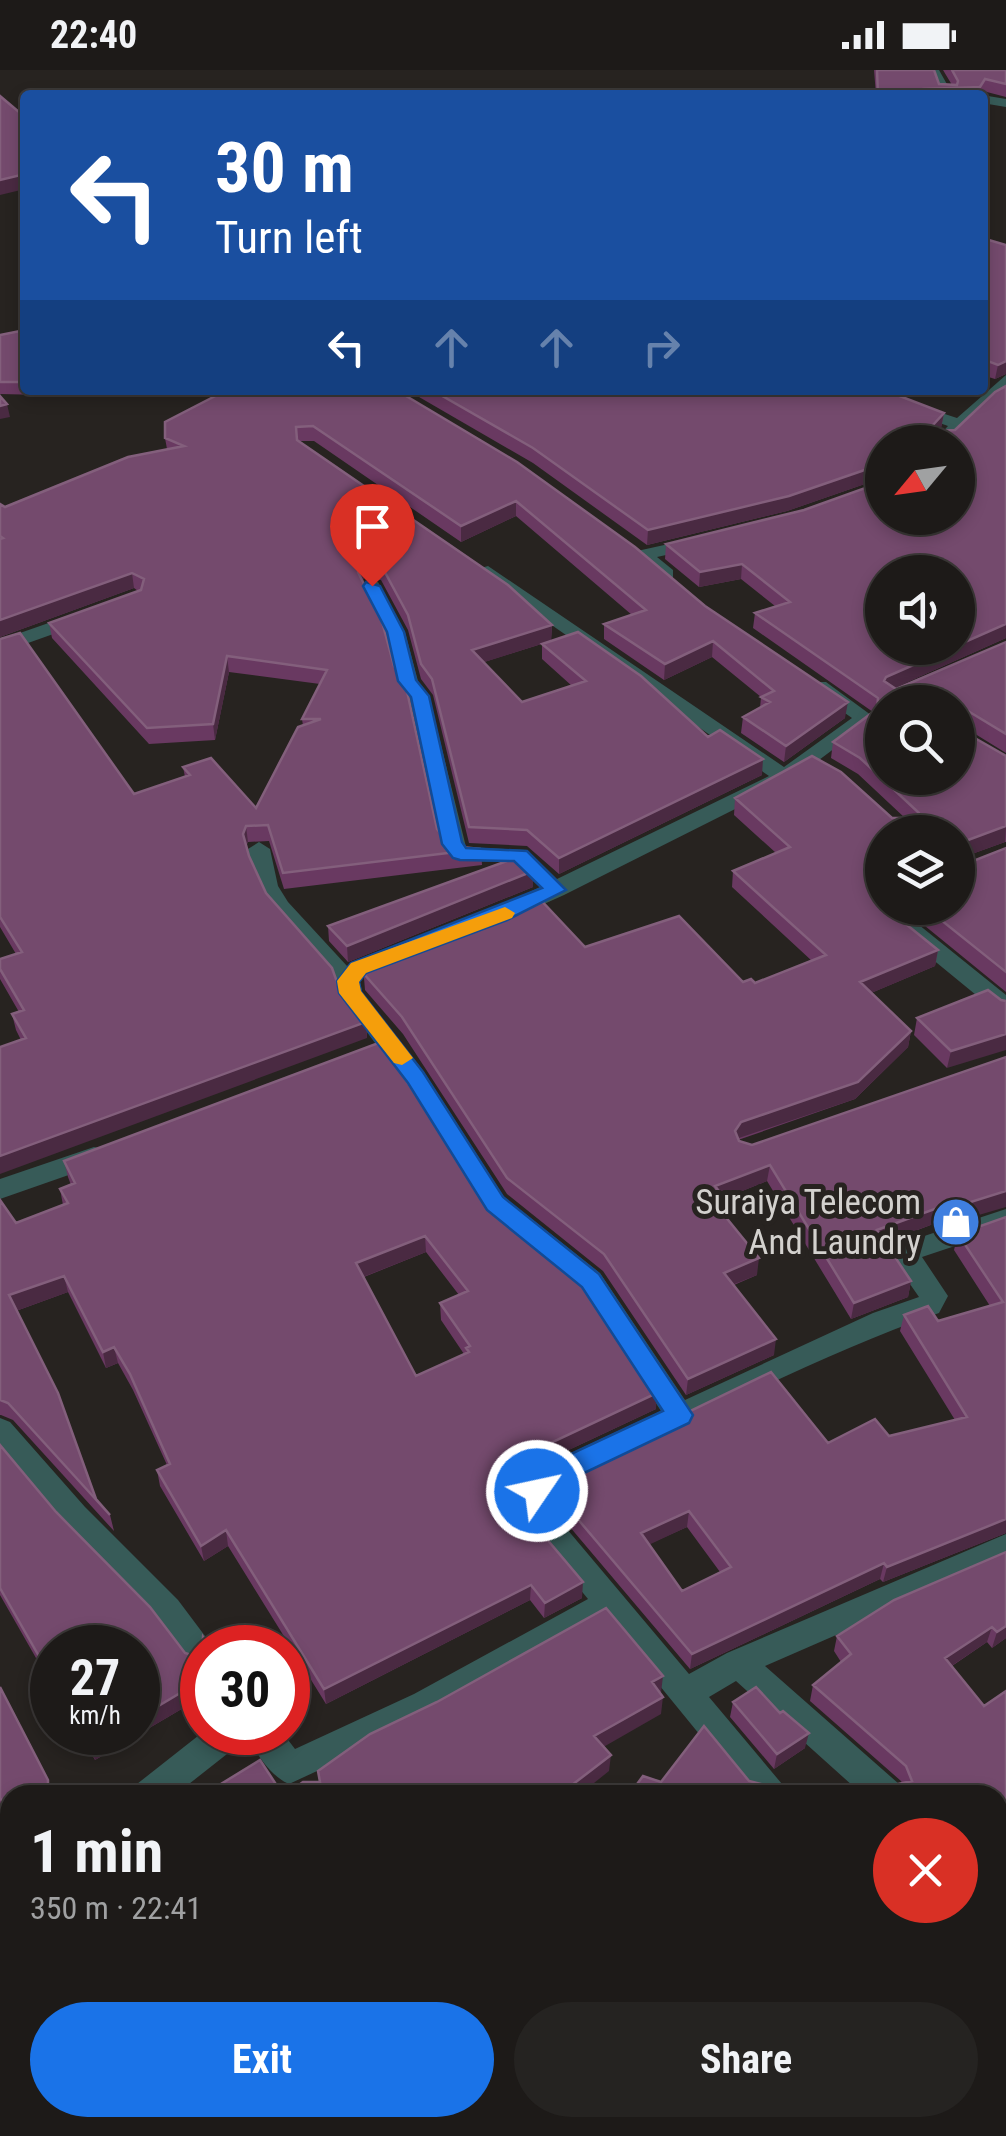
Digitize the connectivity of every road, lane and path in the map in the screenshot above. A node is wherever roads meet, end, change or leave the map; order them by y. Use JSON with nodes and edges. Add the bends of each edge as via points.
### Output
{"nodes":[{"id":1,"x":936,"y":73,"type":"edge"},
{"id":2,"x":944,"y":90,"type":"edge"},
{"id":3,"x":1006,"y":380,"type":"edge"},
{"id":4,"x":870,"y":395,"type":"edge"},
{"id":5,"x":959,"y":425,"type":"edge"},
{"id":6,"x":963,"y":425,"type":"edge"},
{"id":7,"x":714,"y":538,"type":"edge"},
{"id":8,"x":470,"y":560,"type":"edge"},
{"id":9,"x":372,"y":586,"type":"dead end"},
{"id":10,"x":685,"y":591,"type":"edge"},
{"id":11,"x":102,"y":610,"type":"edge"},
{"id":12,"x":0,"y":648,"type":"edge"},
{"id":13,"x":792,"y":668,"type":"edge"},
{"id":14,"x":865,"y":707,"type":"edge"},
{"id":15,"x":865,"y":718,"type":"edge"},
{"id":16,"x":809,"y":758,"type":"junction"},
{"id":17,"x":835,"y":774,"type":"edge"},
{"id":18,"x":784,"y":776,"type":"junction"},
{"id":19,"x":259,"y":849,"type":"dead end"},
{"id":20,"x":556,"y":890,"type":"junction"},
{"id":21,"x":482,"y":922,"type":"edge"},
{"id":22,"x":905,"y":925,"type":"edge"},
{"id":23,"x":411,"y":948,"type":"edge"},
{"id":24,"x":348,"y":981,"type":"junction"},
{"id":25,"x":1006,"y":1007,"type":"edge"},
{"id":26,"x":390,"y":1042,"type":"junction"},
{"id":27,"x":356,"y":1054,"type":"edge"},
{"id":28,"x":120,"y":1147,"type":"edge"},
{"id":29,"x":0,"y":1189,"type":"edge"},
{"id":30,"x":1006,"y":1219,"type":"edge"},
{"id":31,"x":680,"y":1415,"type":"junction"},
{"id":32,"x":4,"y":1442,"type":"edge"},
{"id":33,"x":1006,"y":1547,"type":"edge"},
{"id":34,"x":610,"y":1602,"type":"junction"},
{"id":35,"x":180,"y":1627,"type":"edge"},
{"id":36,"x":738,"y":1663,"type":"junction"},
{"id":37,"x":686,"y":1693,"type":"junction"},
{"id":38,"x":200,"y":1755,"type":"edge"},
{"id":39,"x":278,"y":1755,"type":"edge"},
{"id":40,"x":296,"y":1781,"type":"edge"},
{"id":41,"x":162,"y":1785,"type":"edge"},
{"id":42,"x":762,"y":1785,"type":"edge"},
{"id":43,"x":876,"y":1785,"type":"edge"}],
"edges":[{"from":1,"to":2,"type":"street"},
{"from":3,"to":6,"type":"street"},
{"from":4,"to":5,"type":"street"},
{"from":7,"to":10,"type":"street","via":[[635,550]]},
{"from":8,"to":18,"type":"street"},
{"from":9,"to":20,"type":"street","via":[[420,696],[452,844],[460,854],[520,855]]},
{"from":11,"to":12,"type":"street"},
{"from":13,"to":14,"type":"street"},
{"from":15,"to":16,"type":"street"},
{"from":16,"to":17,"type":"street"},
{"from":16,"to":18,"type":"street"},
{"from":18,"to":20,"type":"street"},
{"from":19,"to":24,"type":"street","via":[[266,886],[279,906]]},
{"from":20,"to":21,"type":"street"},
{"from":22,"to":25,"type":"street"},
{"from":23,"to":24,"type":"street","via":[[358,968]]},
{"from":24,"to":26,"type":"street","via":[[350,993]]},
{"from":26,"to":27,"type":"street"},
{"from":26,"to":31,"type":"street","via":[[495,1204],[590,1280]]},
{"from":28,"to":29,"type":"street"},
{"from":30,"to":31,"type":"street","via":[[909,1251],[910,1264],[934,1296],[929,1305]]},
{"from":31,"to":34,"type":"street","via":[[553,1475],[537,1491],[548,1528]]},
{"from":32,"to":35,"type":"street"},
{"from":33,"to":36,"type":"street"},
{"from":34,"to":37,"type":"street"},
{"from":34,"to":40,"type":"street"},
{"from":36,"to":37,"type":"street"},
{"from":36,"to":43,"type":"street"},
{"from":37,"to":42,"type":"street"},
{"from":38,"to":41,"type":"street"},
{"from":39,"to":40,"type":"street"}]}
